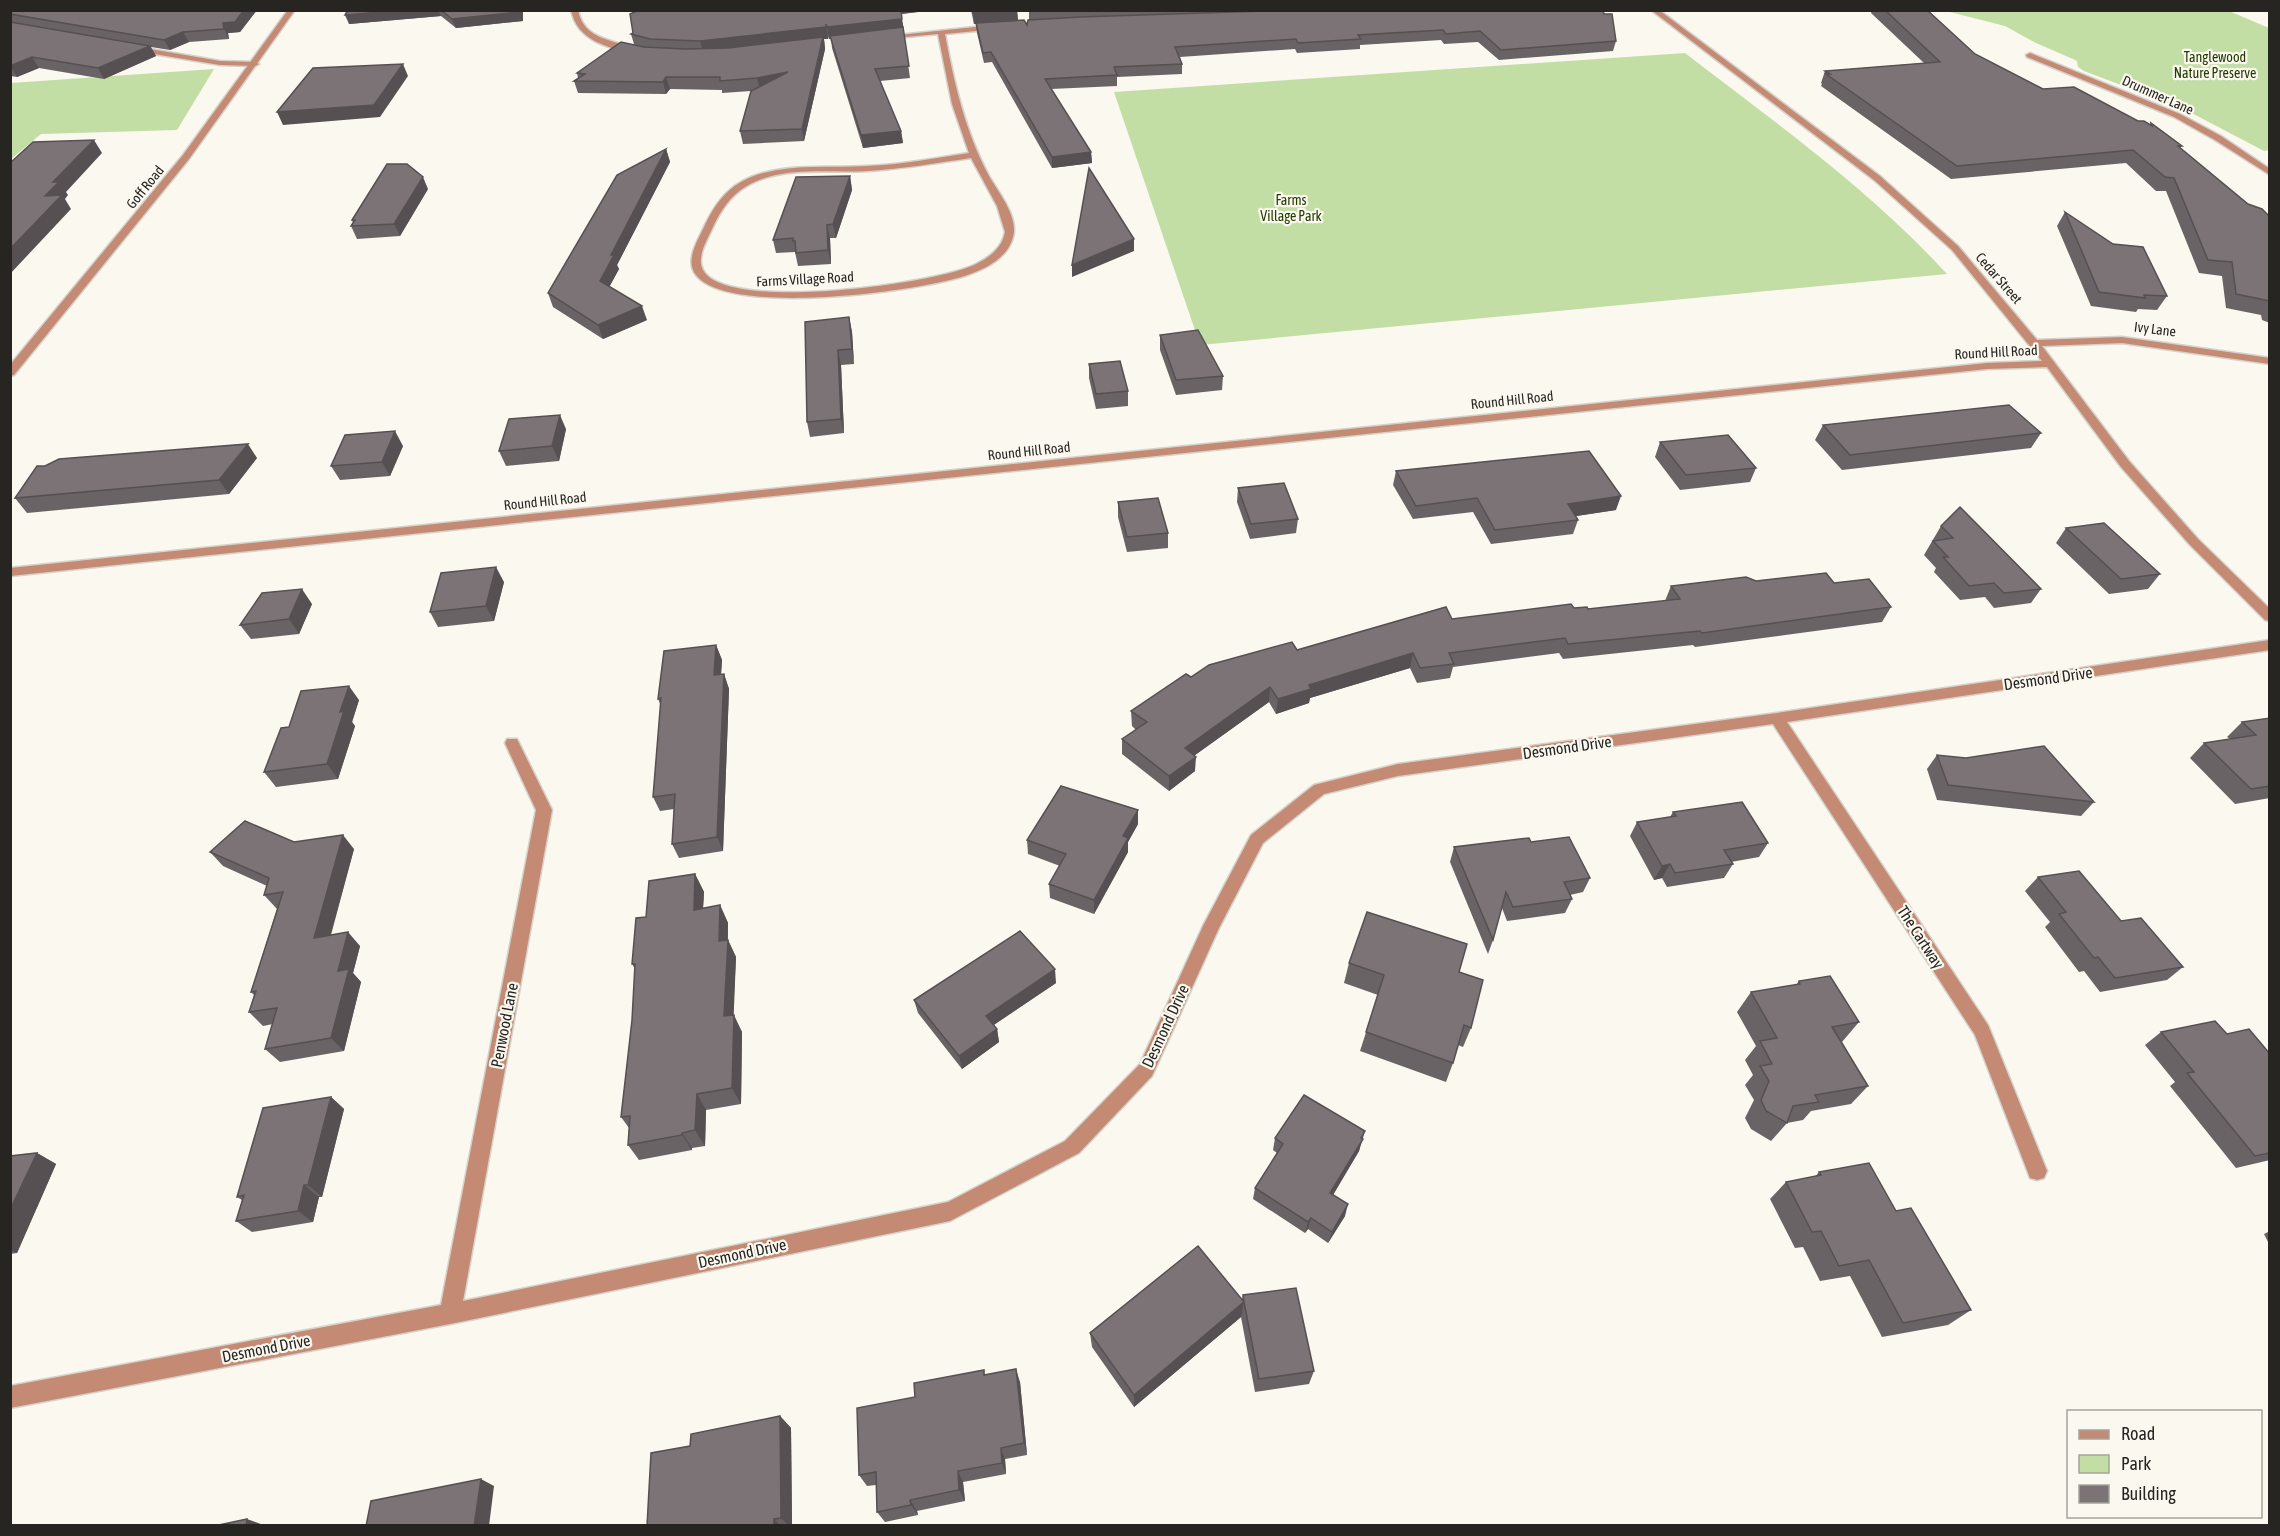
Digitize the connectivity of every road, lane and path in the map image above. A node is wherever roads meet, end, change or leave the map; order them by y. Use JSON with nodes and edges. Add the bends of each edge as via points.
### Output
{"nodes":[{"id":1,"x":292,"y":10,"type":"edge"},
{"id":2,"x":574,"y":10,"type":"edge"},
{"id":3,"x":1654,"y":10,"type":"edge"},
{"id":4,"x":1005,"y":26,"type":"edge"},
{"id":5,"x":941,"y":31,"type":"junction"},
{"id":6,"x":876,"y":37,"type":"edge"},
{"id":7,"x":127,"y":47,"type":"edge"},
{"id":8,"x":638,"y":52,"type":"edge"},
{"id":9,"x":2030,"y":55,"type":"dead end"},
{"id":10,"x":255,"y":64,"type":"junction"},
{"id":11,"x":973,"y":156,"type":"junction"},
{"id":12,"x":2270,"y":173,"type":"edge"},
{"id":13,"x":2035,"y":343,"type":"junction"},
{"id":14,"x":2270,"y":361,"type":"edge"},
{"id":15,"x":2050,"y":364,"type":"junction"},
{"id":16,"x":10,"y":373,"type":"edge"},
{"id":17,"x":10,"y":572,"type":"edge"},
{"id":18,"x":2270,"y":617,"type":"edge"},
{"id":19,"x":2270,"y":645,"type":"edge"},
{"id":20,"x":1777,"y":718,"type":"junction"},
{"id":21,"x":512,"y":743,"type":"dead end"},
{"id":22,"x":2037,"y":1171,"type":"dead end"},
{"id":23,"x":450,"y":1314,"type":"junction"},
{"id":24,"x":10,"y":1397,"type":"edge"}],
"edges":[{"from":1,"to":10,"type":"street","name":"Goff Road"},
{"from":2,"to":8,"type":"street","via":[[579,26],[589,35]]},
{"from":3,"to":13,"type":"street","name":"Cedar Street","via":[[1896,194],[1962,256]]},
{"from":4,"to":5,"type":"street"},
{"from":5,"to":6,"type":"street"},
{"from":5,"to":11,"type":"street","name":"Farms Village Road","via":[[953,99]]},
{"from":7,"to":10,"type":"street","via":[[220,63]]},
{"from":9,"to":12,"type":"street","name":"Drummer Lane","via":[[2165,110],[2231,145]]},
{"from":10,"to":16,"type":"street","name":"Goff Road","via":[[186,157]]},
{"from":11,"to":11,"type":"street","name":"Farms Village Road","via":[[1010,232],[1007,242],[992,258],[966,272],[916,284],[760,296],[717,288],[698,271],[698,252],[717,209],[730,191],[746,182],[788,171],[882,167]]},
{"from":13,"to":14,"type":"street","name":"Ivy Lane","via":[[2122,340]]},
{"from":13,"to":15,"type":"street","name":"Cedar Street"},
{"from":15,"to":17,"type":"street","name":"Round Hill Road","via":[[1987,366]]},
{"from":15,"to":18,"type":"street","name":"Cedar Street","via":[[2145,486]]},
{"from":19,"to":20,"type":"street","name":"Desmond Drive"},
{"from":20,"to":22,"type":"street","name":"The Cartway","via":[[1982,1031]]},
{"from":20,"to":23,"type":"street","name":"Desmond Drive","via":[[1398,770],[1319,789],[1257,839],[1211,926],[1146,1070],[1072,1147],[950,1210]]},
{"from":21,"to":23,"type":"street","name":"Penwood Lane","via":[[544,810]]},
{"from":23,"to":24,"type":"street","name":"Desmond Drive"}]}
